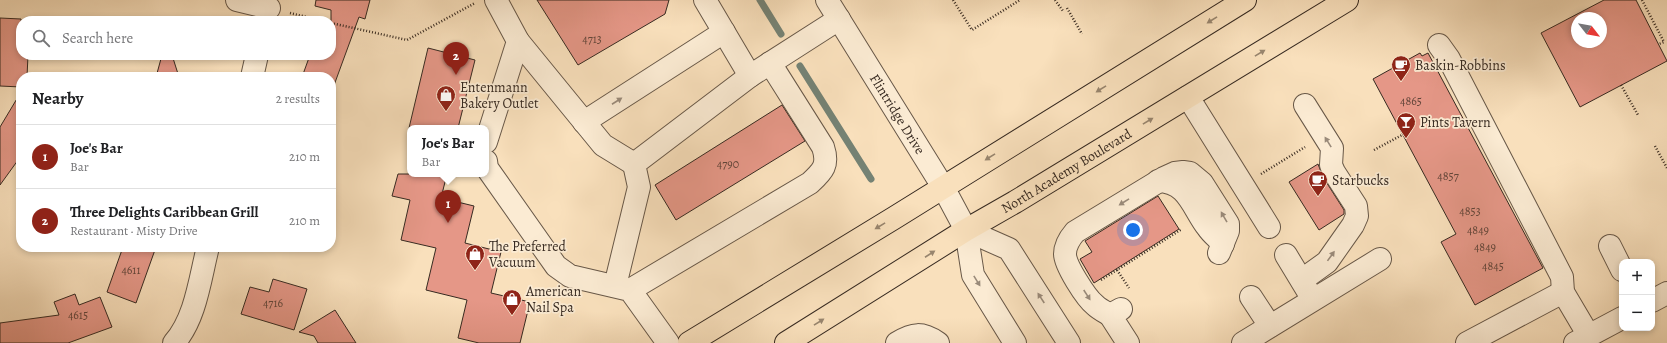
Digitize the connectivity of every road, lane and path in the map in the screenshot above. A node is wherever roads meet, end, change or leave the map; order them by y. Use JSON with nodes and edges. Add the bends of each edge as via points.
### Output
{"nodes":[{"id":1,"x":236,"y":0,"type":"edge"},
{"id":2,"x":480,"y":0,"type":"edge"},
{"id":3,"x":496,"y":0,"type":"edge"},
{"id":4,"x":705,"y":0,"type":"edge"},
{"id":5,"x":827,"y":0,"type":"edge"},
{"id":6,"x":953,"y":0,"type":"edge"},
{"id":7,"x":1020,"y":0,"type":"edge"},
{"id":8,"x":1055,"y":0,"type":"edge"},
{"id":9,"x":1245,"y":0,"type":"edge"},
{"id":10,"x":1347,"y":0,"type":"edge"},
{"id":11,"x":1642,"y":0,"type":"edge"},
{"id":12,"x":1067,"y":8,"type":"dead end"},
{"id":13,"x":274,"y":10,"type":"edge"},
{"id":14,"x":1062,"y":11,"type":"dead end"},
{"id":15,"x":301,"y":16,"type":"edge"},
{"id":16,"x":839,"y":19,"type":"junction"},
{"id":17,"x":336,"y":24,"type":"edge"},
{"id":18,"x":724,"y":32,"type":"junction"},
{"id":19,"x":1082,"y":34,"type":"dead end"},
{"id":20,"x":518,"y":41,"type":"junction"},
{"id":21,"x":1660,"y":44,"type":"dead end"},
{"id":22,"x":1439,"y":45,"type":"dead end"},
{"id":23,"x":256,"y":60,"type":"edge"},
{"id":24,"x":770,"y":63,"type":"junction"},
{"id":25,"x":253,"y":72,"type":"edge"},
{"id":26,"x":750,"y":76,"type":"junction"},
{"id":27,"x":1621,"y":85,"type":"dead end"},
{"id":28,"x":1188,"y":97,"type":"junction"},
{"id":29,"x":1305,"y":105,"type":"dead end"},
{"id":30,"x":1638,"y":115,"type":"dead end"},
{"id":31,"x":584,"y":122,"type":"junction"},
{"id":32,"x":489,"y":133,"type":"edge"},
{"id":33,"x":1402,"y":135,"type":"dead end"},
{"id":34,"x":1307,"y":146,"type":"dead end"},
{"id":35,"x":1655,"y":146,"type":"dead end"},
{"id":36,"x":1374,"y":150,"type":"dead end"},
{"id":37,"x":634,"y":164,"type":"junction"},
{"id":38,"x":1667,"y":168,"type":"edge"},
{"id":39,"x":489,"y":171,"type":"edge"},
{"id":40,"x":1265,"y":180,"type":"dead end"},
{"id":41,"x":943,"y":187,"type":"junction"},
{"id":42,"x":1269,"y":228,"type":"dead end"},
{"id":43,"x":1182,"y":229,"type":"dead end"},
{"id":44,"x":966,"y":230,"type":"junction"},
{"id":45,"x":1610,"y":246,"type":"dead end"},
{"id":46,"x":1221,"y":248,"type":"dead end"},
{"id":47,"x":207,"y":252,"type":"edge"},
{"id":48,"x":1286,"y":255,"type":"dead end"},
{"id":49,"x":1380,"y":259,"type":"dead end"},
{"id":50,"x":1619,"y":264,"type":"edge"},
{"id":51,"x":1117,"y":270,"type":"junction"},
{"id":52,"x":1302,"y":280,"type":"junction"},
{"id":53,"x":1098,"y":282,"type":"dead end"},
{"id":54,"x":623,"y":288,"type":"junction"},
{"id":55,"x":1563,"y":292,"type":"junction"},
{"id":56,"x":1251,"y":298,"type":"dead end"},
{"id":57,"x":1312,"y":299,"type":"junction"},
{"id":58,"x":1121,"y":306,"type":"junction"},
{"id":59,"x":1619,"y":320,"type":"edge"},
{"id":60,"x":1270,"y":326,"type":"junction"},
{"id":61,"x":1582,"y":339,"type":"edge"},
{"id":62,"x":176,"y":342,"type":"edge"},
{"id":63,"x":668,"y":343,"type":"edge"},
{"id":64,"x":689,"y":343,"type":"edge"},
{"id":65,"x":786,"y":343,"type":"edge"},
{"id":66,"x":897,"y":343,"type":"edge"},
{"id":67,"x":927,"y":343,"type":"edge"},
{"id":68,"x":937,"y":343,"type":"edge"},
{"id":69,"x":1015,"y":343,"type":"edge"},
{"id":70,"x":1069,"y":343,"type":"edge"},
{"id":71,"x":1128,"y":343,"type":"edge"},
{"id":72,"x":1243,"y":343,"type":"edge"},
{"id":73,"x":1467,"y":343,"type":"edge"}],
"edges":[{"from":1,"to":13,"type":"street"},
{"from":2,"to":17,"type":"path","via":[[407,40]]},
{"from":3,"to":20,"type":"street"},
{"from":4,"to":18,"type":"street"},
{"from":5,"to":16,"type":"street","name":"Flintridge Drive"},
{"from":6,"to":7,"type":"path","via":[[972,30]]},
{"from":8,"to":14,"type":"path"},
{"from":9,"to":41,"type":"highway","one_way":true},
{"from":28,"to":10,"type":"highway","name":"North Academy Boulevard","one_way":true},
{"from":11,"to":21,"type":"path","via":[[1664,42]]},
{"from":12,"to":19,"type":"path"},
{"from":13,"to":15,"type":"path"},
{"from":16,"to":24,"type":"street"},
{"from":16,"to":41,"type":"street","name":"Flintridge Drive"},
{"from":18,"to":26,"type":"street"},
{"from":31,"to":18,"type":"street","one_way":true},
{"from":20,"to":31,"type":"street"},
{"from":20,"to":32,"type":"street"},
{"from":22,"to":55,"type":"street","via":[[1449,59],[1562,277]]},
{"from":23,"to":25,"type":"street"},
{"from":24,"to":26,"type":"street"},
{"from":24,"to":54,"type":"street","via":[[823,147],[826,158],[824,168],[810,183]]},
{"from":26,"to":37,"type":"street"},
{"from":27,"to":30,"type":"path"},
{"from":28,"to":42,"type":"street"},
{"from":44,"to":28,"type":"highway","name":"North Academy Boulevard","one_way":true},
{"from":52,"to":29,"type":"street","one_way":true,"via":[[1327,262],[1357,216],[1356,206],[1331,165],[1332,148]]},
{"from":31,"to":37,"type":"street","via":[[603,145]]},
{"from":33,"to":36,"type":"path"},
{"from":34,"to":40,"type":"path","via":[[1261,174]]},
{"from":35,"to":38,"type":"path"},
{"from":37,"to":54,"type":"street","via":[[639,187]]},
{"from":39,"to":54,"type":"street","via":[[556,266],[570,276]]},
{"from":41,"to":44,"type":"street","name":"Flintridge Drive"},
{"from":41,"to":64,"type":"highway","one_way":true},
{"from":43,"to":51,"type":"path"},
{"from":65,"to":44,"type":"highway","name":"North Academy Boulevard","one_way":true},
{"from":44,"to":69,"type":"street","name":"Flintridge Drive","one_way":true,"via":[[973,275]]},
{"from":70,"to":44,"type":"street","one_way":true,"via":[[1009,249]]},
{"from":45,"to":50,"type":"street"},
{"from":46,"to":58,"type":"street","one_way":true,"via":[[1228,224],[1202,183],[1190,173],[1183,172],[1158,181],[1075,232],[1066,246],[1067,264],[1090,300],[1101,310]]},
{"from":47,"to":62,"type":"street","via":[[195,300]]},
{"from":48,"to":52,"type":"street"},
{"from":49,"to":57,"type":"street"},
{"from":51,"to":53,"type":"path"},
{"from":51,"to":58,"type":"path"},
{"from":52,"to":57,"type":"street"},
{"from":54,"to":63,"type":"street"},
{"from":55,"to":61,"type":"street"},
{"from":55,"to":73,"type":"street"},
{"from":56,"to":60,"type":"street"},
{"from":57,"to":60,"type":"street"},
{"from":58,"to":71,"type":"street"},
{"from":59,"to":61,"type":"street"},
{"from":60,"to":72,"type":"street"},
{"from":66,"to":68,"type":"street","via":[[915,334]]},
{"from":67,"to":68,"type":"street"}]}
